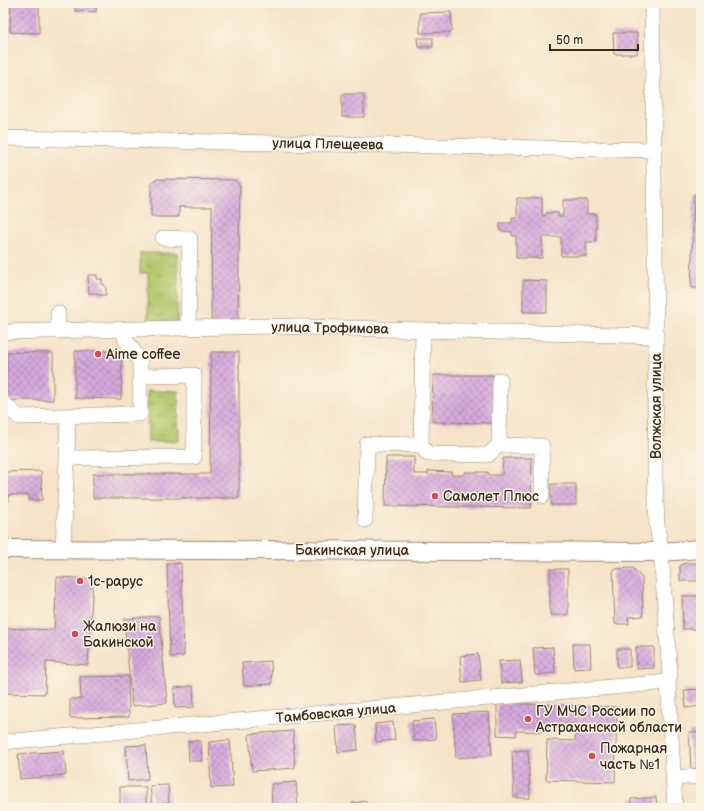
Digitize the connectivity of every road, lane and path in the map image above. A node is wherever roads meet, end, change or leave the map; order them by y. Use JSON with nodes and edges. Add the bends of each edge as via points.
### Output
{"nodes":[{"id":1,"x":652,"y":3,"type":"edge"},
{"id":2,"x":3,"y":138,"type":"edge"},
{"id":3,"x":654,"y":150,"type":"junction"},
{"id":4,"x":163,"y":238,"type":"dead end"},
{"id":5,"x":58,"y":313,"type":"dead end"},
{"id":6,"x":188,"y":328,"type":"junction"},
{"id":7,"x":125,"y":329,"type":"junction"},
{"id":8,"x":423,"y":330,"type":"junction"},
{"id":9,"x":58,"y":331,"type":"junction"},
{"id":10,"x":3,"y":332,"type":"edge"},
{"id":11,"x":656,"y":336,"type":"junction"},
{"id":12,"x":150,"y":376,"type":"dead end"},
{"id":13,"x":500,"y":380,"type":"dead end"},
{"id":14,"x":3,"y":403,"type":"edge"},
{"id":15,"x":68,"y":416,"type":"junction"},
{"id":16,"x":422,"y":445,"type":"junction"},
{"id":17,"x":500,"y":445,"type":"junction"},
{"id":18,"x":67,"y":458,"type":"junction"},
{"id":19,"x":542,"y":496,"type":"dead end"},
{"id":20,"x":365,"y":520,"type":"dead end"},
{"id":21,"x":3,"y":549,"type":"edge"},
{"id":22,"x":63,"y":549,"type":"junction"},
{"id":23,"x":701,"y":549,"type":"edge"},
{"id":24,"x":661,"y":552,"type":"junction"},
{"id":25,"x":668,"y":682,"type":"junction"},
{"id":26,"x":3,"y":742,"type":"edge"},
{"id":27,"x":701,"y":776,"type":"edge"},
{"id":28,"x":673,"y":778,"type":"junction"},
{"id":29,"x":675,"y":808,"type":"edge"}],
"edges":[{"from":1,"to":3,"type":"street","name":"Волжская улица"},
{"from":2,"to":3,"type":"street","name":"улица Плещеева"},
{"from":3,"to":11,"type":"street","name":"Волжская улица"},
{"from":4,"to":6,"type":"street","via":[[190,239]]},
{"from":5,"to":9,"type":"street"},
{"from":6,"to":7,"type":"street","name":"улица Трофимова"},
{"from":6,"to":8,"type":"street","name":"улица Трофимова","via":[[267,326]]},
{"from":7,"to":9,"type":"street","name":"улица Трофимова"},
{"from":7,"to":15,"type":"street","via":[[125,339],[140,361],[140,414]]},
{"from":8,"to":11,"type":"street","name":"улица Трофимова"},
{"from":8,"to":16,"type":"street"},
{"from":9,"to":10,"type":"street","name":"улица Трофимова"},
{"from":11,"to":24,"type":"street","name":"Волжская улица","via":[[656,525]]},
{"from":12,"to":18,"type":"street","via":[[194,376],[194,457]]},
{"from":13,"to":17,"type":"street"},
{"from":14,"to":15,"type":"street","via":[[19,417]]},
{"from":15,"to":18,"type":"street"},
{"from":16,"to":17,"type":"street","via":[[428,454],[488,455]]},
{"from":16,"to":20,"type":"street","via":[[367,444]]},
{"from":17,"to":19,"type":"street","via":[[542,446]]},
{"from":18,"to":22,"type":"street"},
{"from":21,"to":22,"type":"main road","name":"Бакинская улица"},
{"from":22,"to":24,"type":"main road","name":"Бакинская улица"},
{"from":23,"to":24,"type":"main road","name":"Бакинская улица"},
{"from":24,"to":25,"type":"street","name":"Волжская улица","via":[[670,675]]},
{"from":25,"to":26,"type":"street","name":"Тамбовская улица"},
{"from":25,"to":28,"type":"street","name":"Волжская улица"},
{"from":27,"to":28,"type":"street"},
{"from":28,"to":29,"type":"street","name":"Волжская улица"}]}
